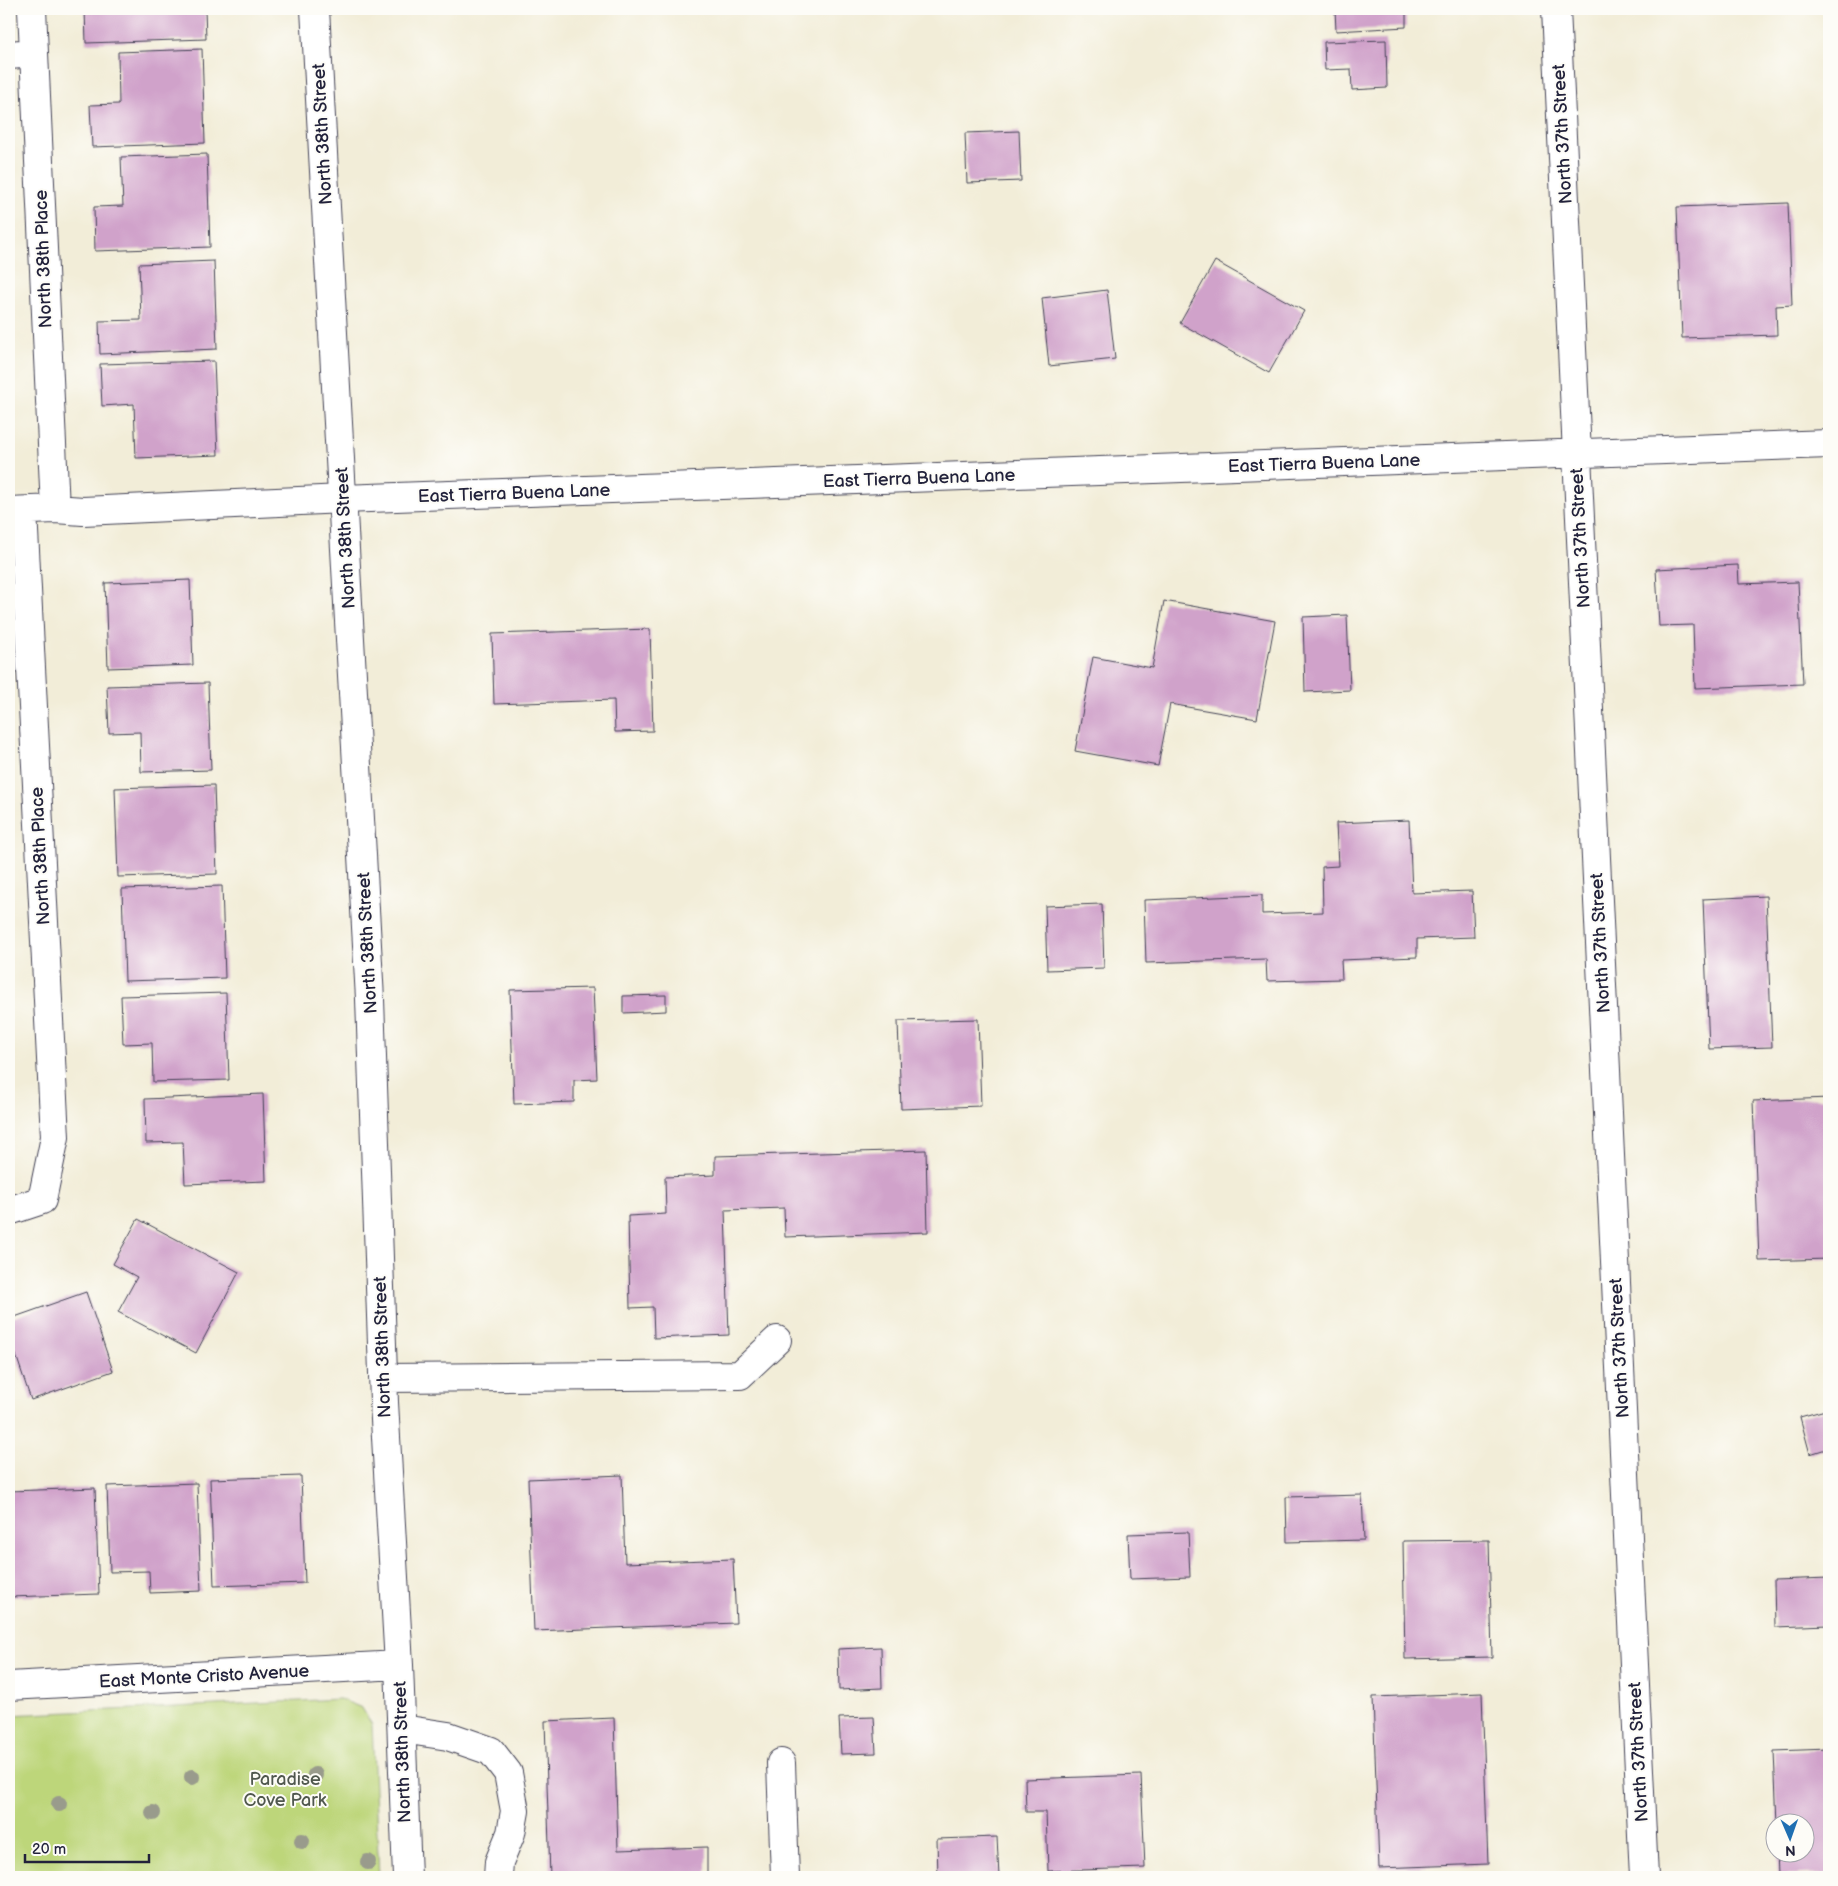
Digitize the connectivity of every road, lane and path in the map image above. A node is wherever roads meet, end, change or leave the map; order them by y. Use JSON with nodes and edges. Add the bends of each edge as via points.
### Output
{"nodes":[{"id":1,"x":32,"y":9,"type":"edge"},
{"id":2,"x":315,"y":9,"type":"edge"},
{"id":3,"x":1556,"y":9,"type":"edge"},
{"id":4,"x":22,"y":54,"type":"edge"},
{"id":5,"x":1829,"y":444,"type":"edge"},
{"id":6,"x":1576,"y":454,"type":"junction"},
{"id":7,"x":343,"y":499,"type":"junction"},
{"id":8,"x":55,"y":510,"type":"junction"},
{"id":9,"x":16,"y":511,"type":"edge"},
{"id":10,"x":9,"y":1211,"type":"edge"},
{"id":11,"x":777,"y":1340,"type":"dead end"},
{"id":12,"x":383,"y":1378,"type":"junction"},
{"id":13,"x":400,"y":1665,"type":"junction"},
{"id":14,"x":9,"y":1686,"type":"edge"},
{"id":15,"x":402,"y":1729,"type":"junction"},
{"id":16,"x":781,"y":1763,"type":"dead end"},
{"id":17,"x":407,"y":1877,"type":"edge"},
{"id":18,"x":498,"y":1877,"type":"edge"},
{"id":19,"x":784,"y":1877,"type":"edge"},
{"id":20,"x":1644,"y":1877,"type":"edge"}],
"edges":[{"from":1,"to":4,"type":"street","name":"North 38th Place"},
{"from":2,"to":7,"type":"street","name":"North 38th Street"},
{"from":3,"to":6,"type":"street","name":"North 37th Street"},
{"from":4,"to":8,"type":"street","name":"North 38th Place"},
{"from":5,"to":6,"type":"street","name":"East Tierra Buena Lane"},
{"from":6,"to":7,"type":"street","name":"East Tierra Buena Lane"},
{"from":6,"to":20,"type":"street","name":"North 37th Street"},
{"from":7,"to":8,"type":"street","name":"East Tierra Buena Lane"},
{"from":7,"to":12,"type":"street","name":"North 38th Street","via":[[370,999]]},
{"from":8,"to":9,"type":"street","name":"East Tierra Buena Lane"},
{"from":9,"to":10,"type":"street","name":"North 38th Place","via":[[55,1137],[42,1200]]},
{"from":11,"to":12,"type":"street","via":[[740,1375]]},
{"from":12,"to":13,"type":"street","name":"North 38th Street"},
{"from":13,"to":14,"type":"street","name":"East Monte Cristo Avenue"},
{"from":13,"to":15,"type":"street","name":"North 38th Street"},
{"from":15,"to":17,"type":"street","name":"North 38th Street"},
{"from":15,"to":18,"type":"street","via":[[448,1736],[491,1751],[508,1773],[515,1811],[512,1833],[499,1862]]},
{"from":16,"to":19,"type":"street"}]}
